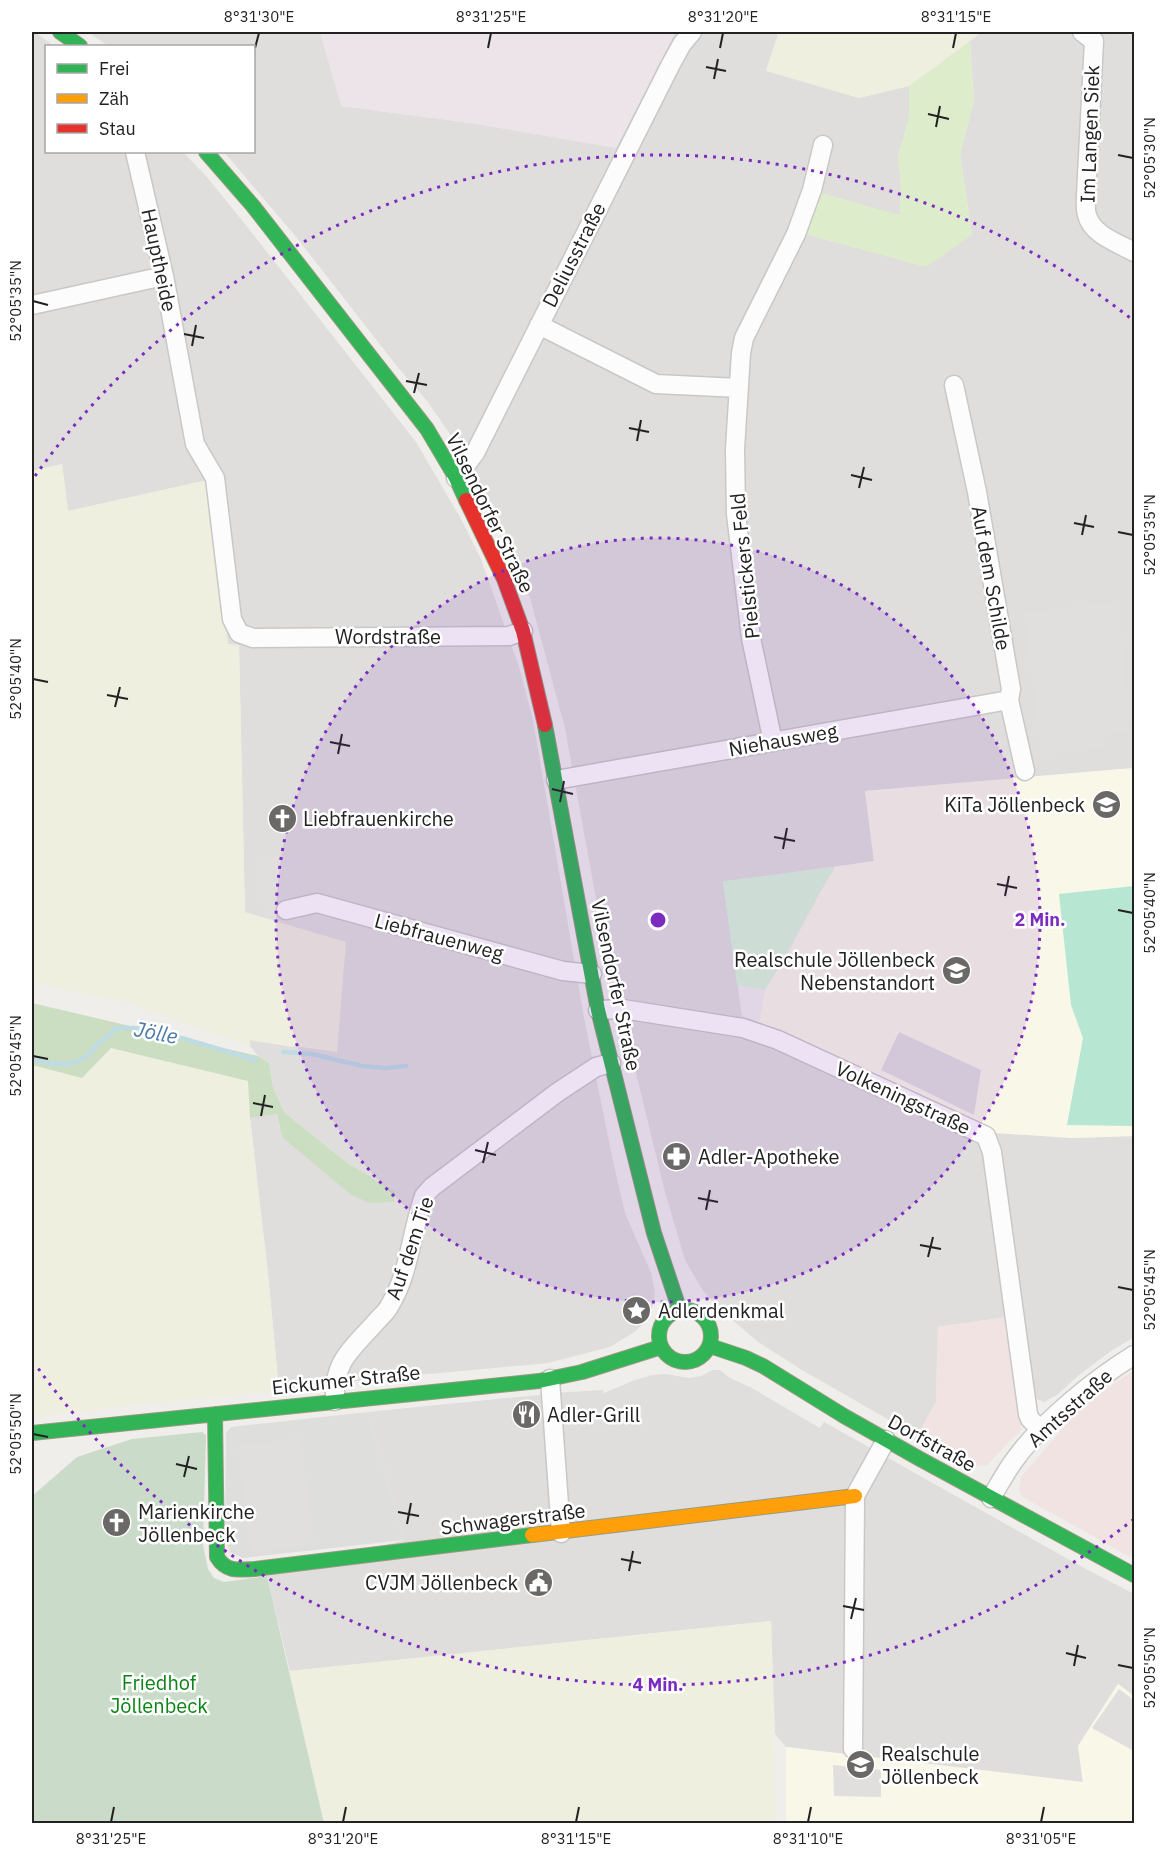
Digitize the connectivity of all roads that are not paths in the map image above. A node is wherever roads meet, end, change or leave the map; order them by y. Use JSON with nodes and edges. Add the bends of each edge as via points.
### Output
{"nodes":[{"id":1,"x":60,"y":32,"type":"edge"},
{"id":2,"x":692,"y":32,"type":"edge"},
{"id":3,"x":1082,"y":32,"type":"edge"},
{"id":4,"x":79,"y":45,"type":"edge"},
{"id":5,"x":823,"y":145,"type":"dead end"},
{"id":6,"x":135,"y":153,"type":"edge"},
{"id":7,"x":207,"y":153,"type":"edge"},
{"id":8,"x":1134,"y":252,"type":"edge"},
{"id":9,"x":164,"y":276,"type":"junction"},
{"id":10,"x":32,"y":305,"type":"edge"},
{"id":11,"x":539,"y":325,"type":"junction"},
{"id":12,"x":954,"y":385,"type":"dead end"},
{"id":13,"x":739,"y":388,"type":"junction"},
{"id":14,"x":456,"y":478,"type":"junction"},
{"id":15,"x":523,"y":631,"type":"junction"},
{"id":16,"x":253,"y":638,"type":"joint"},
{"id":17,"x":1009,"y":700,"type":"junction"},
{"id":18,"x":773,"y":742,"type":"junction"},
{"id":19,"x":1025,"y":771,"type":"dead end"},
{"id":20,"x":556,"y":780,"type":"junction"},
{"id":21,"x":286,"y":910,"type":"dead end"},
{"id":22,"x":592,"y":974,"type":"junction"},
{"id":23,"x":598,"y":1010,"type":"junction"},
{"id":24,"x":611,"y":1063,"type":"junction"},
{"id":25,"x":680,"y":1311,"type":"junction"},
{"id":26,"x":710,"y":1346,"type":"junction"},
{"id":27,"x":661,"y":1347,"type":"junction"},
{"id":28,"x":1134,"y":1355,"type":"edge"},
{"id":29,"x":550,"y":1379,"type":"junction"},
{"id":30,"x":335,"y":1401,"type":"junction"},
{"id":31,"x":215,"y":1414,"type":"junction"},
{"id":32,"x":1041,"y":1430,"type":"junction"},
{"id":33,"x":32,"y":1432,"type":"edge"},
{"id":34,"x":886,"y":1440,"type":"junction"},
{"id":35,"x":855,"y":1496,"type":"junction"},
{"id":36,"x":991,"y":1498,"type":"junction"},
{"id":37,"x":561,"y":1533,"type":"junction"},
{"id":38,"x":1134,"y":1575,"type":"edge"},
{"id":39,"x":854,"y":1749,"type":"dead end"}],
"edges":[{"from":1,"to":4,"type":"main road"},
{"from":2,"to":11,"type":"street","name":"Deliusstraße","via":[[682,44]]},
{"from":3,"to":8,"type":"street","name":"Im Langen Siek","via":[[1094,40],[1087,215],[1101,234]]},
{"from":5,"to":13,"type":"street","name":"Pielstickers Feld","via":[[796,234],[744,338]]},
{"from":6,"to":9,"type":"street","name":"Hauptheide"},
{"from":7,"to":14,"type":"main road","name":"Vilsendorfer Straße","via":[[253,206],[427,429]]},
{"from":9,"to":10,"type":"street"},
{"from":9,"to":16,"type":"street","name":"Hauptheide","via":[[195,444],[215,478],[232,619],[239,633]]},
{"from":11,"to":13,"type":"street","via":[[656,384]]},
{"from":11,"to":14,"type":"street","name":"Deliusstraße","via":[[475,453]]},
{"from":12,"to":17,"type":"street","name":"Auf dem Schilde","via":[[977,492],[1011,689]]},
{"from":13,"to":18,"type":"street","name":"Pielstickers Feld","via":[[736,514],[751,638]]},
{"from":14,"to":15,"type":"main road","name":"Vilsendorfer Straße","via":[[504,579]]},
{"from":15,"to":16,"type":"street","name":"Wordstraße","via":[[509,636]]},
{"from":15,"to":20,"type":"main road","name":"Vilsendorfer Straße"},
{"from":17,"to":18,"type":"street","name":"Niehausweg"},
{"from":17,"to":19,"type":"street","name":"Auf dem Schilde"},
{"from":18,"to":20,"type":"street","name":"Niehausweg"},
{"from":20,"to":22,"type":"main road","name":"Vilsendorfer Straße"},
{"from":21,"to":22,"type":"street","name":"Liebfrauenweg","via":[[317,903],[563,971]]},
{"from":22,"to":23,"type":"main road","name":"Vilsendorfer Straße"},
{"from":23,"to":24,"type":"main road","name":"Vilsendorfer Straße"},
{"from":23,"to":32,"type":"street","name":"Volkeningstraße","via":[[623,1009],[743,1028],[986,1136],[992,1152],[1028,1414]]},
{"from":24,"to":25,"type":"main road","name":"Vilsendorfer Straße","via":[[654,1233]]},
{"from":24,"to":30,"type":"street","name":"Auf dem Tie","via":[[596,1067],[558,1092],[432,1186],[424,1196],[402,1284],[389,1308],[343,1358],[336,1373]]},
{"from":25,"to":26,"type":"main road","via":[[692,1311],[705,1320],[711,1335]]},
{"from":25,"to":27,"type":"main road","via":[[662,1325]]},
{"from":26,"to":27,"type":"main road","via":[[702,1357],[686,1363],[668,1357]]},
{"from":26,"to":34,"type":"main road","name":"Dorfstraße","via":[[763,1366]]},
{"from":27,"to":29,"type":"main road","name":"Eickumer Straße"},
{"from":28,"to":32,"type":"street","name":"Amtsstraße","via":[[1098,1380]]},
{"from":29,"to":30,"type":"main road","name":"Eickumer Straße"},
{"from":29,"to":37,"type":"street"},
{"from":30,"to":31,"type":"main road","name":"Eickumer Straße"},
{"from":31,"to":33,"type":"main road","name":"Eickumer Straße"},
{"from":31,"to":37,"type":"main road","name":"Schwagerstraße","via":[[217,1557],[230,1570]]},
{"from":32,"to":36,"type":"street","name":"Amtsstraße","via":[[1016,1458]]},
{"from":34,"to":35,"type":"street"},
{"from":34,"to":36,"type":"main road","name":"Dorfstraße"},
{"from":35,"to":37,"type":"main road","name":"Schwagerstraße"},
{"from":35,"to":39,"type":"street"},
{"from":36,"to":38,"type":"main road","name":"Dorfstraße"}]}
